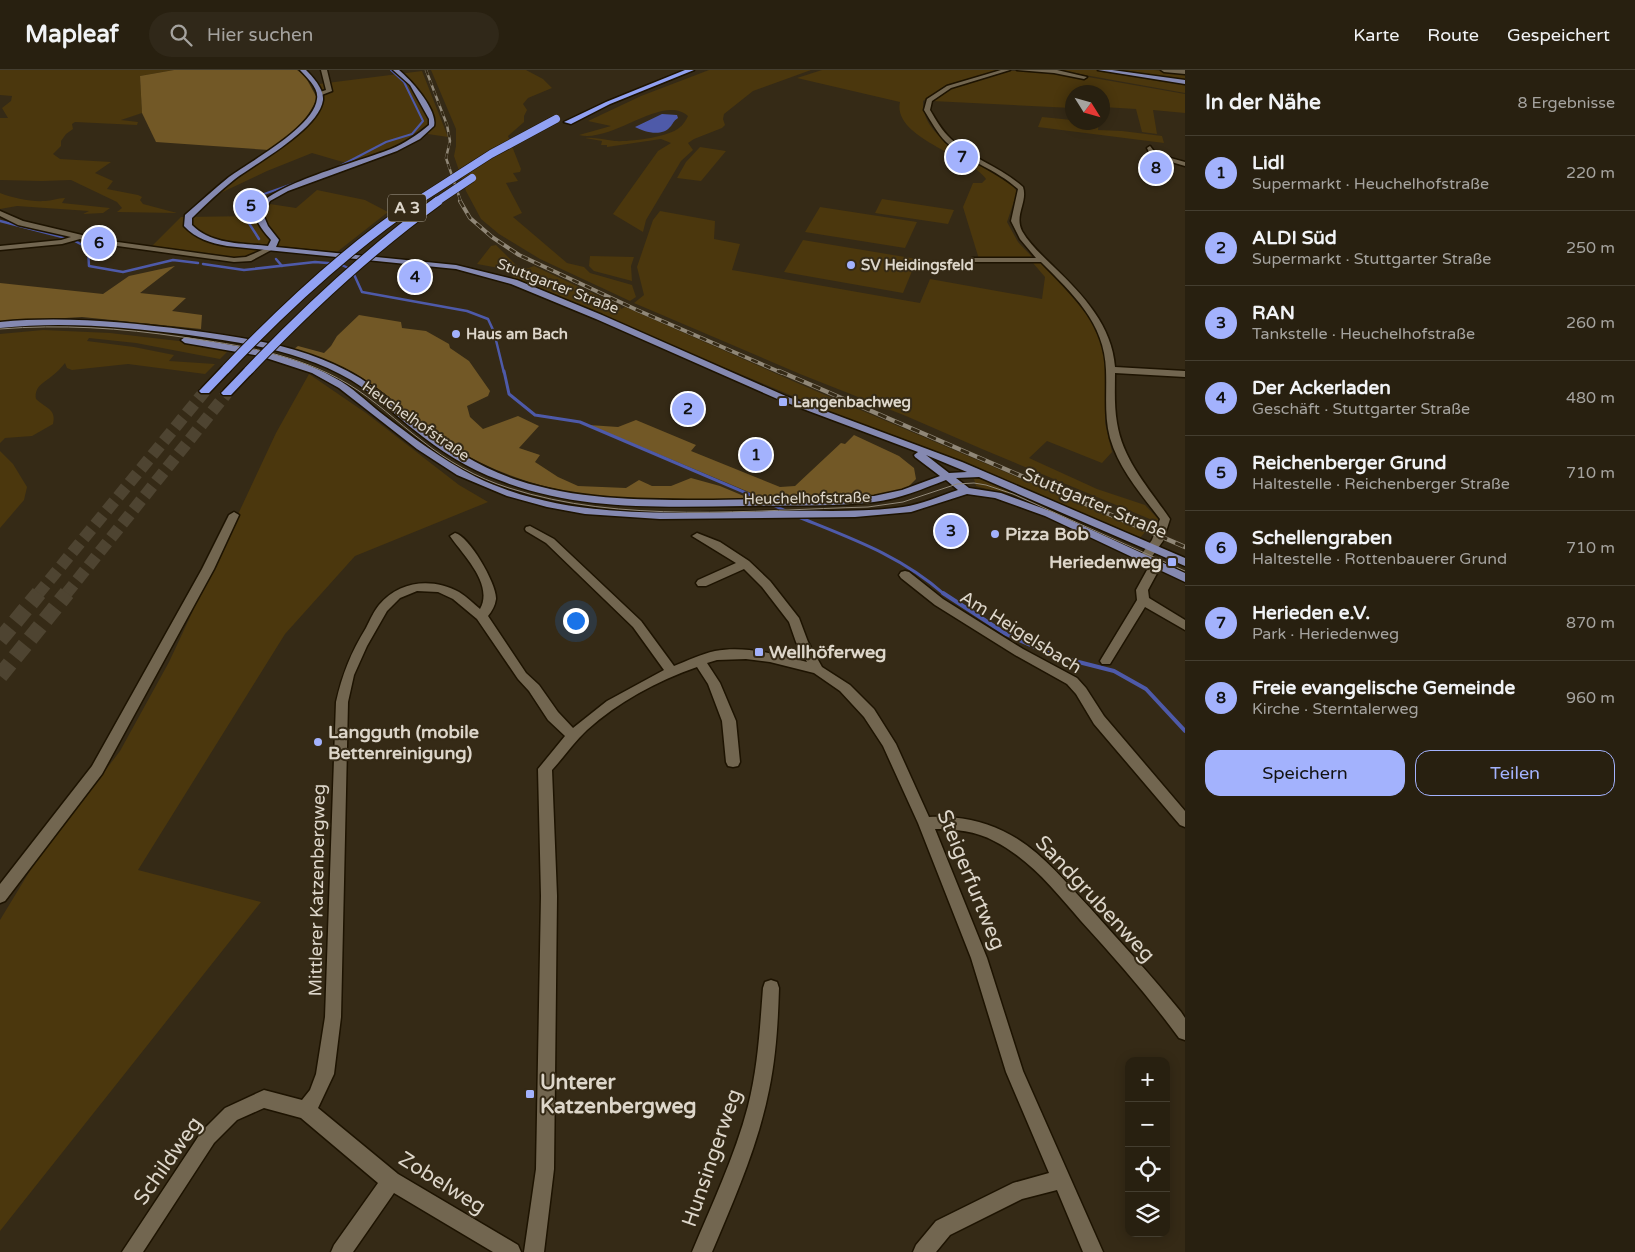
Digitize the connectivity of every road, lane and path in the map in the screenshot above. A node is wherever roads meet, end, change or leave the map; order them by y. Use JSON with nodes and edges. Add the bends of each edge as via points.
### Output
{"nodes":[{"id":1,"x":303,"y":70,"type":"edge"},
{"id":2,"x":324,"y":70,"type":"edge"},
{"id":3,"x":396,"y":70,"type":"edge"},
{"id":4,"x":670,"y":70,"type":"edge"},
{"id":5,"x":691,"y":70,"type":"edge"},
{"id":6,"x":698,"y":70,"type":"edge"},
{"id":7,"x":1007,"y":70,"type":"edge"},
{"id":8,"x":1020,"y":70,"type":"edge"},
{"id":9,"x":1101,"y":70,"type":"edge"},
{"id":10,"x":1111,"y":70,"type":"edge"},
{"id":11,"x":1164,"y":70,"type":"edge"},
{"id":12,"x":1185,"y":72,"type":"edge"},
{"id":13,"x":680,"y":74,"type":"junction"},
{"id":14,"x":1084,"y":77,"type":"dead end"},
{"id":15,"x":646,"y":80,"type":"dead end"},
{"id":16,"x":1185,"y":82,"type":"edge"},
{"id":17,"x":626,"y":87,"type":"dead end"},
{"id":18,"x":319,"y":94,"type":"junction"},
{"id":19,"x":1150,"y":148,"type":"dead end"},
{"id":20,"x":505,"y":157,"type":"dead end"},
{"id":21,"x":1185,"y":164,"type":"edge"},
{"id":22,"x":482,"y":171,"type":"dead end"},
{"id":23,"x":0,"y":213,"type":"edge"},
{"id":24,"x":79,"y":237,"type":"junction"},
{"id":25,"x":0,"y":248,"type":"edge"},
{"id":26,"x":269,"y":249,"type":"junction"},
{"id":27,"x":975,"y":260,"type":"dead end"},
{"id":28,"x":1043,"y":260,"type":"junction"},
{"id":29,"x":0,"y":325,"type":"edge"},
{"id":30,"x":0,"y":332,"type":"edge"},
{"id":31,"x":1112,"y":370,"type":"junction"},
{"id":32,"x":1185,"y":374,"type":"edge"},
{"id":33,"x":204,"y":391,"type":"tunnel mouth"},
{"id":34,"x":227,"y":393,"type":"tunnel mouth"},
{"id":35,"x":869,"y":432,"type":"junction"},
{"id":36,"x":935,"y":456,"type":"junction"},
{"id":37,"x":952,"y":475,"type":"junction"},
{"id":38,"x":990,"y":478,"type":"junction"},
{"id":39,"x":966,"y":490,"type":"junction"},
{"id":40,"x":234,"y":515,"type":"dead end"},
{"id":41,"x":530,"y":529,"type":"dead end"},
{"id":42,"x":455,"y":536,"type":"dead end"},
{"id":43,"x":697,"y":536,"type":"dead end"},
{"id":44,"x":1153,"y":548,"type":"junction"},
{"id":45,"x":1144,"y":559,"type":"junction"},
{"id":46,"x":1185,"y":562,"type":"edge"},
{"id":47,"x":745,"y":564,"type":"junction"},
{"id":48,"x":1156,"y":564,"type":"junction"},
{"id":49,"x":905,"y":575,"type":"dead end"},
{"id":50,"x":1185,"y":578,"type":"edge"},
{"id":51,"x":702,"y":583,"type":"dead end"},
{"id":52,"x":1143,"y":600,"type":"junction"},
{"id":53,"x":481,"y":616,"type":"junction"},
{"id":54,"x":1185,"y":626,"type":"edge"},
{"id":55,"x":699,"y":661,"type":"junction"},
{"id":56,"x":1106,"y":661,"type":"dead end"},
{"id":57,"x":671,"y":670,"type":"junction"},
{"id":58,"x":818,"y":670,"type":"junction"},
{"id":59,"x":573,"y":736,"type":"junction"},
{"id":60,"x":733,"y":762,"type":"dead end"},
{"id":61,"x":1185,"y":821,"type":"edge"},
{"id":62,"x":925,"y":823,"type":"junction"},
{"id":63,"x":0,"y":896,"type":"edge"},
{"id":64,"x":771,"y":988,"type":"dead end"},
{"id":65,"x":1185,"y":1032,"type":"edge"},
{"id":66,"x":306,"y":1110,"type":"junction"},
{"id":67,"x":1060,"y":1180,"type":"junction"},
{"id":68,"x":391,"y":1181,"type":"junction"},
{"id":69,"x":132,"y":1252,"type":"edge"},
{"id":70,"x":341,"y":1252,"type":"edge"},
{"id":71,"x":510,"y":1252,"type":"edge"},
{"id":72,"x":534,"y":1252,"type":"edge"},
{"id":73,"x":702,"y":1252,"type":"edge"},
{"id":74,"x":923,"y":1252,"type":"edge"},
{"id":75,"x":1093,"y":1252,"type":"edge"}],
"edges":[{"from":1,"to":18,"type":"main road"},
{"from":2,"to":18,"type":"street","via":[[329,91]]},
{"from":3,"to":26,"type":"main road","via":[[412,84],[432,119],[432,125],[415,140],[390,152],[268,199],[260,209],[260,217],[275,240]]},
{"from":4,"to":15,"type":"highway"},
{"from":5,"to":13,"type":"highway"},
{"from":6,"to":13,"type":"highway"},
{"from":7,"to":28,"type":"street","via":[[949,87],[930,100],[927,110],[953,144],[993,166],[1021,188],[1021,200],[1014,220],[1018,230]]},
{"from":8,"to":14,"type":"street","via":[[1054,71]]},
{"from":9,"to":16,"type":"main road"},
{"from":10,"to":16,"type":"main road"},
{"from":11,"to":12,"type":"street"},
{"from":13,"to":20,"type":"highway","via":[[608,103]]},
{"from":17,"to":33,"type":"highway","number":"A 3","bridge":true,"via":[[489,155],[406,208],[314,282]]},
{"from":18,"to":26,"type":"main road","name":"Stuttgarter Straße","via":[[319,102],[304,126],[238,174],[188,217],[188,226],[194,234],[216,242]]},
{"from":19,"to":21,"type":"street","via":[[1153,155]]},
{"from":22,"to":34,"type":"highway","number":"A 3","bridge":true,"via":[[372,250],[293,323]]},
{"from":23,"to":24,"type":"street","via":[[21,222]]},
{"from":24,"to":25,"type":"street","via":[[62,242]]},
{"from":24,"to":26,"type":"street","via":[[234,260]]},
{"from":26,"to":35,"type":"main road","name":"Stuttgarter Straße","via":[[416,262],[497,277],[599,316],[778,396]]},
{"from":27,"to":28,"type":"street"},
{"from":28,"to":31,"type":"street","via":[[1091,312],[1104,337]]},
{"from":29,"to":37,"type":"main road","name":"Heuchelhofstraße","via":[[54,321],[115,324],[221,336],[306,356],[346,374],[380,396],[463,459],[513,482],[567,496],[629,503],[874,499]]},
{"from":30,"to":39,"type":"main road","name":"Heuchelhofstraße","via":[[66,329],[121,332],[242,350],[297,364],[319,372],[344,388],[450,467],[502,491],[579,510],[624,515],[902,510]]},
{"from":31,"to":32,"type":"street"},
{"from":31,"to":44,"type":"street","via":[[1112,423],[1118,451],[1132,476],[1165,519]]},
{"from":35,"to":36,"type":"main road","name":"Stuttgarter Straße"},
{"from":35,"to":37,"type":"main road","name":"Stuttgarter Straße","via":[[922,456]]},
{"from":36,"to":37,"type":"main road","name":"Stuttgarter Straße","via":[[948,464]]},
{"from":36,"to":38,"type":"main road","name":"Stuttgarter Straße"},
{"from":37,"to":38,"type":"main road","name":"Stuttgarter Straße"},
{"from":37,"to":39,"type":"main road","name":"Stuttgarter Straße"},
{"from":38,"to":44,"type":"main road","name":"Stuttgarter Straße"},
{"from":39,"to":45,"type":"main road","name":"Stuttgarter Straße","via":[[1010,499],[1049,514]]},
{"from":40,"to":63,"type":"street","via":[[98,770]]},
{"from":41,"to":57,"type":"street","via":[[550,542],[637,624]]},
{"from":42,"to":53,"type":"street","via":[[488,586],[488,607]]},
{"from":43,"to":47,"type":"street","name":"Steigerfurtweg"},
{"from":44,"to":45,"type":"street"},
{"from":44,"to":46,"type":"main road","name":"Stuttgarter Straße"},
{"from":45,"to":48,"type":"main road","name":"Stuttgarter Straße"},
{"from":47,"to":51,"type":"street"},
{"from":47,"to":58,"type":"street","name":"Steigerfurtweg","via":[[766,584],[795,622]]},
{"from":48,"to":50,"type":"main road","name":"Stuttgarter Straße"},
{"from":48,"to":52,"type":"street","via":[[1142,590]]},
{"from":49,"to":61,"type":"street","name":"Am Heigelsbach","via":[[939,602],[1072,681],[1098,720]]},
{"from":52,"to":54,"type":"street"},
{"from":52,"to":56,"type":"street"},
{"from":53,"to":59,"type":"street","name":"Mittlerer Katzenbergweg","via":[[522,676]]},
{"from":53,"to":66,"type":"street","name":"Mittlerer Katzenbergweg","via":[[457,596],[440,588],[416,588],[396,595],[373,623],[348,675],[341,711],[330,1049],[325,1074]]},
{"from":55,"to":57,"type":"street"},
{"from":55,"to":58,"type":"street","via":[[718,655],[734,655],[791,662]]},
{"from":55,"to":60,"type":"street","via":[[714,683],[729,720]]},
{"from":57,"to":59,"type":"street","via":[[633,691]]},
{"from":58,"to":62,"type":"street","name":"Steigerfurtweg","via":[[846,688],[869,713],[890,744]]},
{"from":59,"to":72,"type":"street","via":[[545,769],[549,896],[545,1169]]},
{"from":62,"to":65,"type":"street","name":"Sandgrubenweg","via":[[967,825],[984,830],[1012,843],[1029,856],[1114,947]]},
{"from":62,"to":67,"type":"street","name":"Steigerfurtweg","via":[[979,958],[1015,1072]]},
{"from":64,"to":73,"type":"street","name":"Hunsingerweg","via":[[768,1047],[758,1105]]},
{"from":66,"to":68,"type":"street","name":"Zobelweg"},
{"from":66,"to":69,"type":"street","name":"Schildweg","via":[[264,1099],[231,1114],[208,1137]]},
{"from":67,"to":74,"type":"street","via":[[1020,1190],[943,1228]]},
{"from":67,"to":75,"type":"street","name":"Steigerfurtweg"},
{"from":68,"to":70,"type":"street"},
{"from":68,"to":71,"type":"street","name":"Zobelweg"}]}
